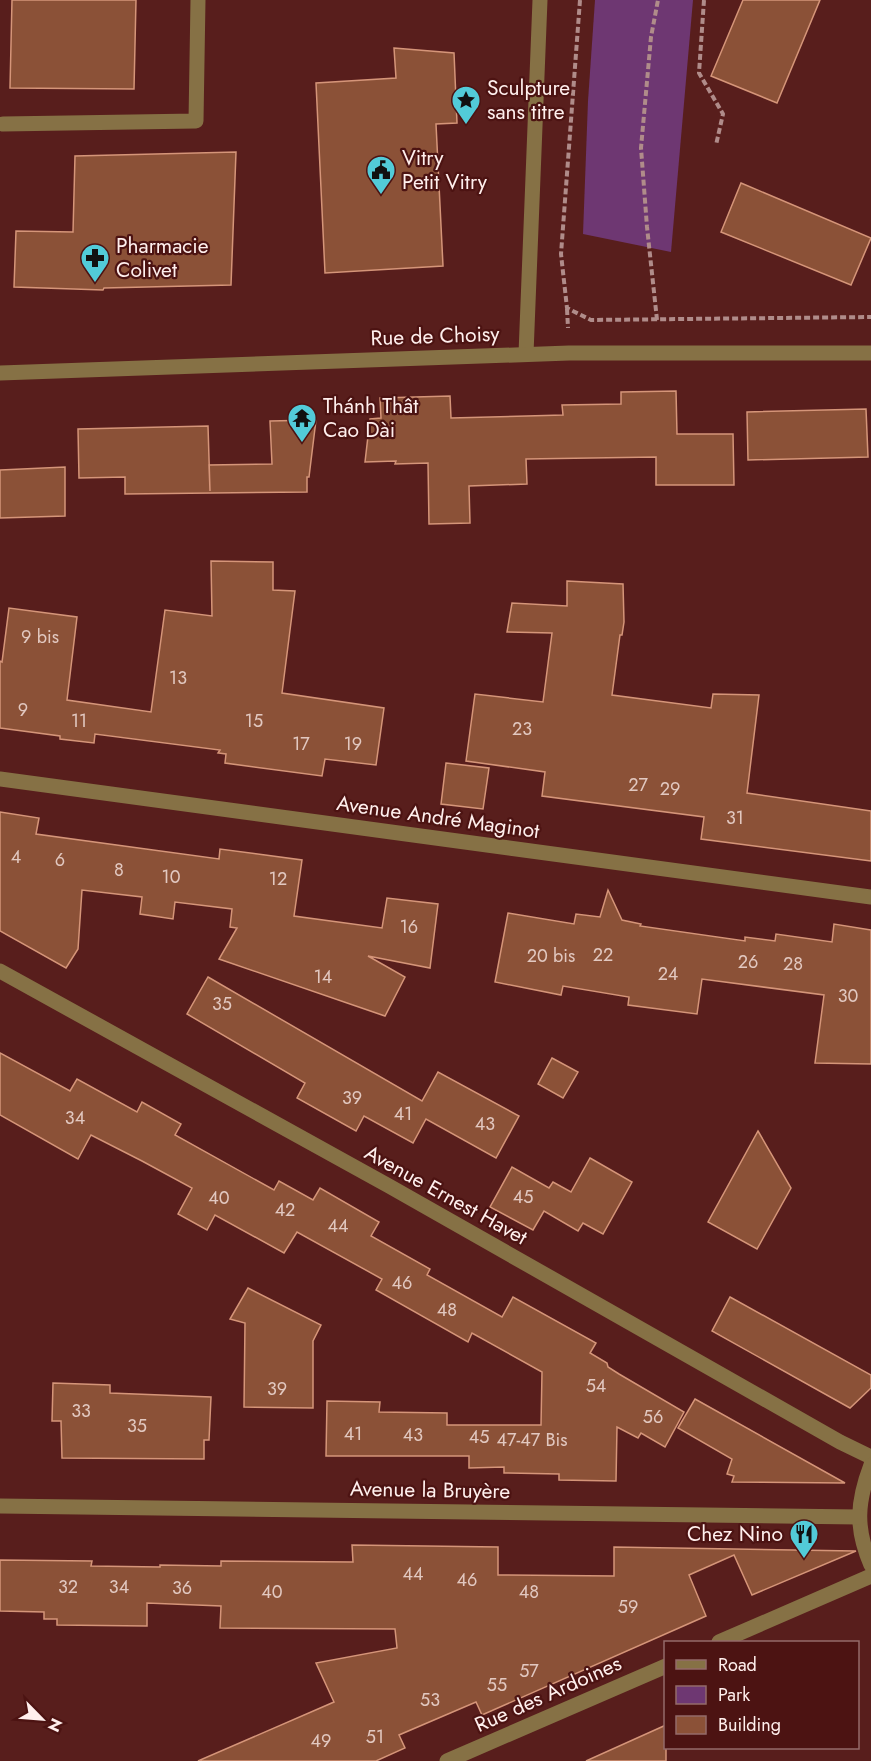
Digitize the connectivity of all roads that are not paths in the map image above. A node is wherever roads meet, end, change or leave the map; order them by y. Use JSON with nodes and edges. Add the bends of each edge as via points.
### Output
{"nodes":[{"id":1,"x":198,"y":0,"type":"edge"},
{"id":2,"x":540,"y":0,"type":"edge"},
{"id":3,"x":3,"y":124,"type":"dead end"},
{"id":4,"x":871,"y":353,"type":"edge"},
{"id":5,"x":526,"y":354,"type":"junction"},
{"id":6,"x":0,"y":373,"type":"edge"},
{"id":7,"x":0,"y":779,"type":"edge"},
{"id":8,"x":871,"y":897,"type":"edge"},
{"id":9,"x":0,"y":971,"type":"edge"},
{"id":10,"x":871,"y":1457,"type":"edge"},
{"id":11,"x":871,"y":1465,"type":"edge"},
{"id":12,"x":0,"y":1506,"type":"edge"},
{"id":13,"x":859,"y":1517,"type":"junction"},
{"id":14,"x":871,"y":1565,"type":"edge"},
{"id":15,"x":871,"y":1576,"type":"edge"},
{"id":16,"x":721,"y":1641,"type":"edge"},
{"id":17,"x":664,"y":1667,"type":"edge"},
{"id":18,"x":447,"y":1761,"type":"edge"}],
"edges":[{"from":1,"to":3,"type":"street","via":[[196,121]]},
{"from":2,"to":5,"type":"street"},
{"from":4,"to":5,"type":"street","name":"Rue de Choisy"},
{"from":5,"to":6,"type":"street","name":"Rue de Choisy"},
{"from":7,"to":8,"type":"street","name":"Avenue André Maginot"},
{"from":9,"to":10,"type":"street","name":"Avenue Ernest Havet"},
{"from":11,"to":13,"type":"street","via":[[862,1489]]},
{"from":12,"to":13,"type":"street","name":"Avenue la Bruyère"},
{"from":13,"to":14,"type":"street","via":[[863,1547]]},
{"from":15,"to":16,"type":"street"},
{"from":17,"to":18,"type":"street","name":"Rue des Ardoines"}]}
